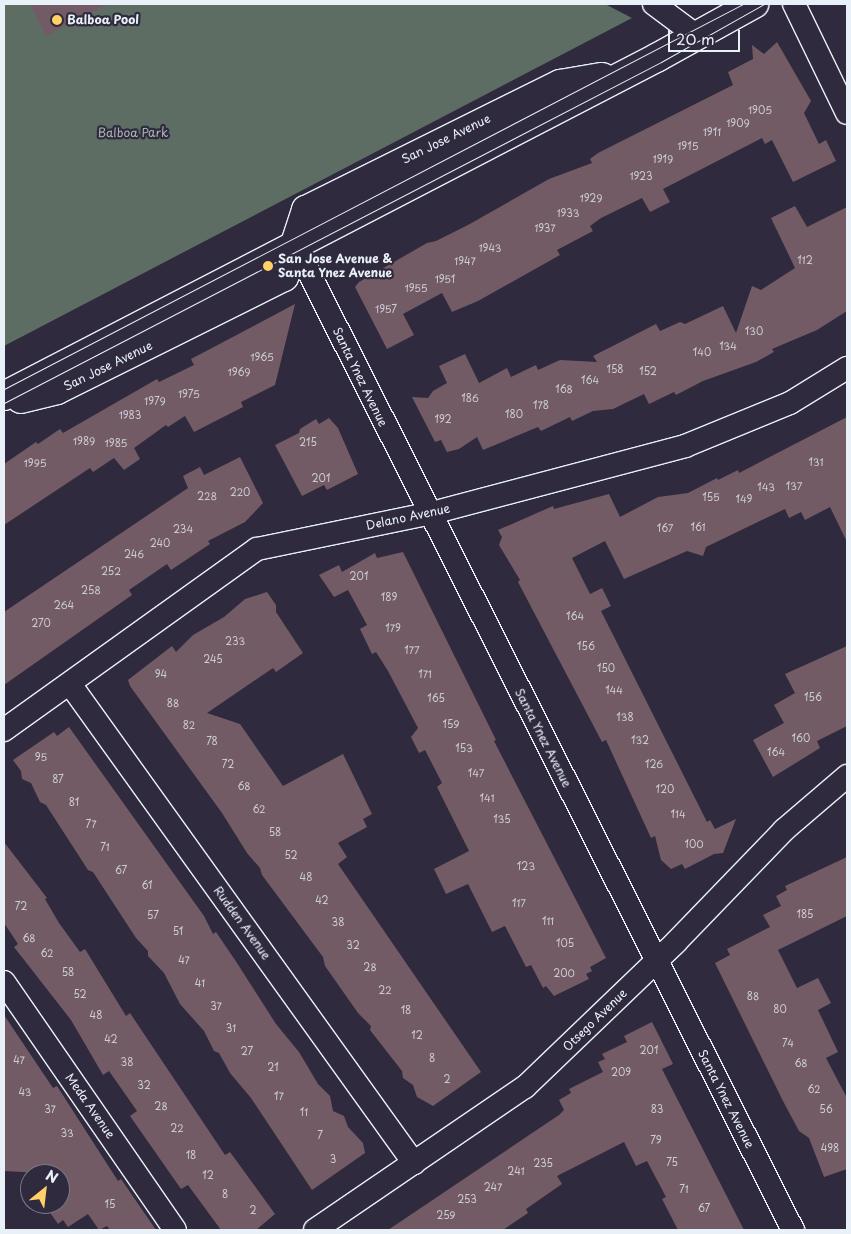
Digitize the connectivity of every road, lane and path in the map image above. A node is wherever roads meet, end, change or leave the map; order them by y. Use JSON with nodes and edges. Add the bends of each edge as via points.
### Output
{"nodes":[{"id":1,"x":654,"y":4,"type":"edge"},
{"id":2,"x":754,"y":4,"type":"edge"},
{"id":3,"x":794,"y":4,"type":"edge"},
{"id":4,"x":697,"y":36,"type":"junction"},
{"id":5,"x":847,"y":113,"type":"edge"},
{"id":6,"x":295,"y":245,"type":"junction"},
{"id":7,"x":847,"y":368,"type":"edge"},
{"id":8,"x":4,"y":396,"type":"edge"},
{"id":9,"x":4,"y":403,"type":"edge"},
{"id":10,"x":428,"y":514,"type":"junction"},
{"id":11,"x":70,"y":684,"type":"junction"},
{"id":12,"x":4,"y":730,"type":"edge"},
{"id":13,"x":847,"y":776,"type":"edge"},
{"id":14,"x":656,"y":960,"type":"junction"},
{"id":15,"x":4,"y":982,"type":"edge"},
{"id":16,"x":414,"y":1163,"type":"junction"},
{"id":17,"x":176,"y":1230,"type":"edge"},
{"id":18,"x":315,"y":1230,"type":"edge"},
{"id":19,"x":793,"y":1230,"type":"edge"}],
"edges":[{"from":1,"to":4,"type":"street"},
{"from":2,"to":4,"type":"main road","name":"San Jose Avenue"},
{"from":3,"to":5,"type":"street"},
{"from":4,"to":6,"type":"main road","name":"San Jose Avenue"},
{"from":6,"to":8,"type":"main road","name":"San Jose Avenue"},
{"from":6,"to":9,"type":"main road","name":"San Jose Avenue","via":[[284,277],[57,390]]},
{"from":6,"to":10,"type":"street","name":"Santa Ynez Avenue"},
{"from":7,"to":10,"type":"street","name":"Delano Avenue","via":[[790,403],[685,446]]},
{"from":10,"to":11,"type":"street","name":"Delano Avenue","via":[[257,548]]},
{"from":10,"to":14,"type":"street","name":"Santa Ynez Avenue"},
{"from":11,"to":12,"type":"street","name":"Delano Avenue"},
{"from":11,"to":16,"type":"street","name":"Rudden Avenue"},
{"from":13,"to":14,"type":"street","name":"Otsego Avenue","via":[[784,830]]},
{"from":14,"to":16,"type":"street","name":"Otsego Avenue","via":[[525,1087]]},
{"from":14,"to":19,"type":"street","name":"Santa Ynez Avenue"},
{"from":15,"to":17,"type":"street","name":"Meda Avenue"},
{"from":16,"to":18,"type":"street","name":"Otsego Avenue"}]}
